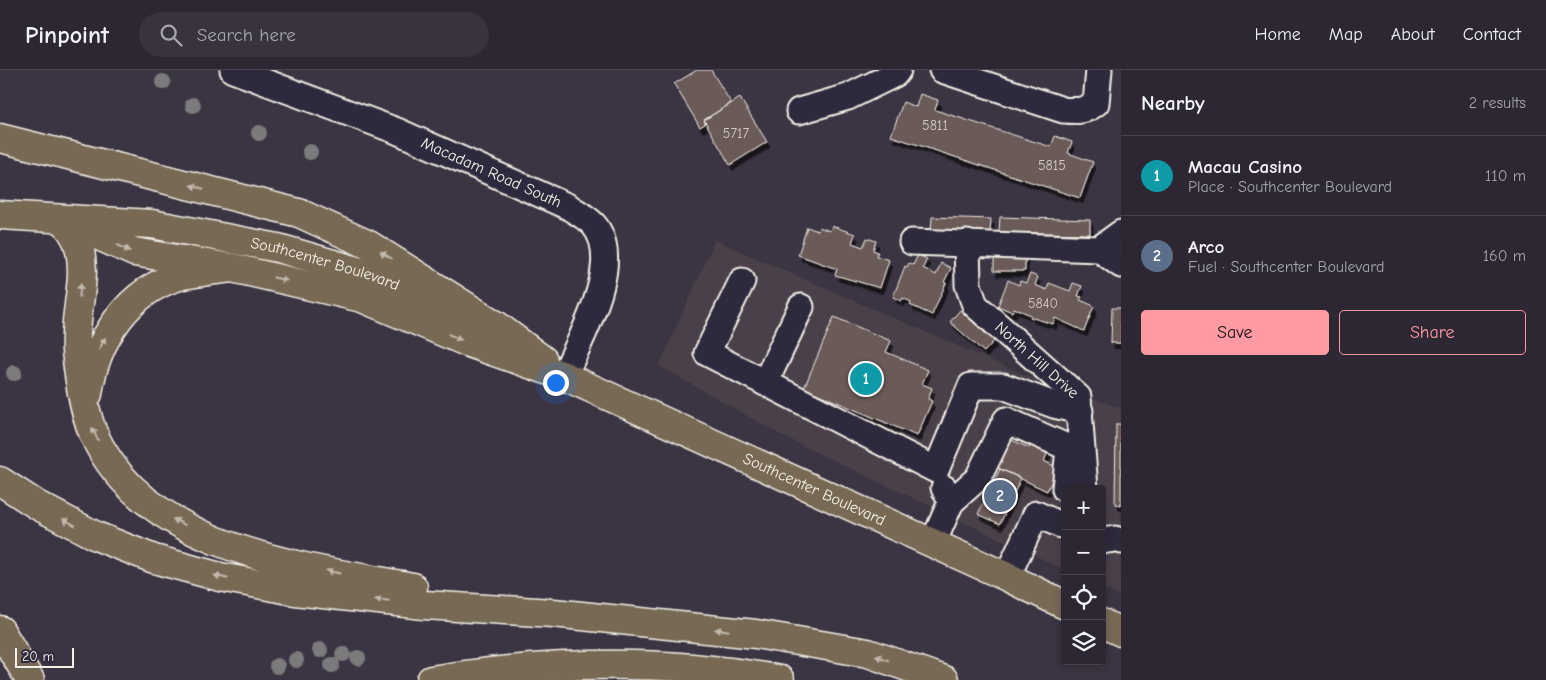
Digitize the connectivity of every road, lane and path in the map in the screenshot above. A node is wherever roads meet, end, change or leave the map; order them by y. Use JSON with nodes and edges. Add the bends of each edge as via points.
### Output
{"nodes":[{"id":1,"x":233,"y":70,"type":"edge"},
{"id":2,"x":898,"y":70,"type":"edge"},
{"id":3,"x":942,"y":70,"type":"edge"},
{"id":4,"x":1099,"y":70,"type":"edge"},
{"id":5,"x":799,"y":112,"type":"dead end"},
{"id":6,"x":0,"y":138,"type":"edge"},
{"id":7,"x":0,"y":215,"type":"edge"},
{"id":8,"x":64,"y":220,"type":"junction"},
{"id":9,"x":1121,"y":233,"type":"edge"},
{"id":10,"x":912,"y":242,"type":"dead end"},
{"id":11,"x":966,"y":244,"type":"junction"},
{"id":12,"x":1099,"y":249,"type":"junction"},
{"id":13,"x":1121,"y":266,"type":"edge"},
{"id":14,"x":232,"y":268,"type":"junction"},
{"id":15,"x":742,"y":281,"type":"dead end"},
{"id":16,"x":801,"y":307,"type":"dead end"},
{"id":17,"x":496,"y":325,"type":"junction"},
{"id":18,"x":564,"y":376,"type":"junction"},
{"id":19,"x":765,"y":383,"type":"junction"},
{"id":20,"x":86,"y":408,"type":"junction"},
{"id":21,"x":1080,"y":412,"type":"junction"},
{"id":22,"x":936,"y":470,"type":"junction"},
{"id":23,"x":0,"y":481,"type":"edge"},
{"id":24,"x":1065,"y":485,"type":"edge"},
{"id":25,"x":1085,"y":485,"type":"edge"},
{"id":26,"x":951,"y":502,"type":"junction"},
{"id":27,"x":1061,"y":525,"type":"edge"},
{"id":28,"x":1106,"y":540,"type":"edge"},
{"id":29,"x":1121,"y":542,"type":"edge"},
{"id":30,"x":933,"y":543,"type":"junction"},
{"id":31,"x":1007,"y":576,"type":"junction"},
{"id":32,"x":1061,"y":603,"type":"edge"},
{"id":33,"x":552,"y":613,"type":"junction"},
{"id":34,"x":1106,"y":625,"type":"edge"},
{"id":35,"x":0,"y":630,"type":"edge"},
{"id":36,"x":1121,"y":632,"type":"edge"},
{"id":37,"x":30,"y":680,"type":"edge"},
{"id":38,"x":431,"y":680,"type":"edge"},
{"id":39,"x":780,"y":680,"type":"edge"},
{"id":40,"x":944,"y":680,"type":"edge"}],
"edges":[{"from":1,"to":18,"type":"street","name":"Macadam Road South","via":[[397,131],[569,207],[594,224],[604,243],[603,273],[596,304]]},
{"from":2,"to":5,"type":"street","via":[[848,97]]},
{"from":3,"to":4,"type":"street","via":[[1063,110],[1079,111],[1096,103]]},
{"from":17,"to":6,"type":"main road","one_way":true,"via":[[369,245],[300,213]]},
{"from":7,"to":8,"type":"main road","name":"Southcenter Boulevard"},
{"from":8,"to":14,"type":"main road","name":"Southcenter Boulevard","one_way":true,"via":[[134,252]]},
{"from":8,"to":17,"type":"main road","name":"Southcenter Boulevard","via":[[152,224],[278,248],[371,275]]},
{"from":20,"to":8,"type":"main road","one_way":true,"via":[[76,349],[82,262],[77,240]]},
{"from":9,"to":12,"type":"street"},
{"from":10,"to":11,"type":"street"},
{"from":11,"to":12,"type":"street"},
{"from":11,"to":21,"type":"street","name":"North Hill Drive","via":[[968,285],[975,305],[1078,397]]},
{"from":12,"to":13,"type":"street"},
{"from":14,"to":18,"type":"main road","name":"Southcenter Boulevard","one_way":true,"via":[[362,298],[470,343]]},
{"from":20,"to":14,"type":"main road","one_way":true,"via":[[91,374],[99,350],[126,310],[150,290],[166,282]]},
{"from":15,"to":19,"type":"street","via":[[707,353]]},
{"from":16,"to":19,"type":"street"},
{"from":17,"to":18,"type":"main road","name":"Southcenter Boulevard"},
{"from":18,"to":30,"type":"main road","name":"Southcenter Boulevard"},
{"from":19,"to":22,"type":"street"},
{"from":33,"to":20,"type":"main road","one_way":true,"via":[[332,572],[250,553],[212,539],[169,517],[140,495],[124,478],[93,432]]},
{"from":21,"to":22,"type":"street","via":[[1003,386],[971,386]]},
{"from":21,"to":25,"type":"street","name":"North Hill Drive"},
{"from":22,"to":26,"type":"street"},
{"from":33,"to":23,"type":"main road","one_way":true,"via":[[424,605],[296,591],[220,577],[154,559],[96,536]]},
{"from":24,"to":26,"type":"street","via":[[1069,448],[1006,420],[978,478]]},
{"from":26,"to":30,"type":"street"},
{"from":27,"to":31,"type":"street","via":[[1036,514]]},
{"from":28,"to":29,"type":"street"},
{"from":30,"to":31,"type":"main road","name":"Southcenter Boulevard"},
{"from":31,"to":32,"type":"main road","name":"Southcenter Boulevard"},
{"from":40,"to":33,"type":"main road","one_way":true,"via":[[859,651],[756,634]]},
{"from":34,"to":36,"type":"main road"},
{"from":35,"to":37,"type":"main road"},
{"from":38,"to":39,"type":"main road","via":[[558,666],[667,667]]}]}
